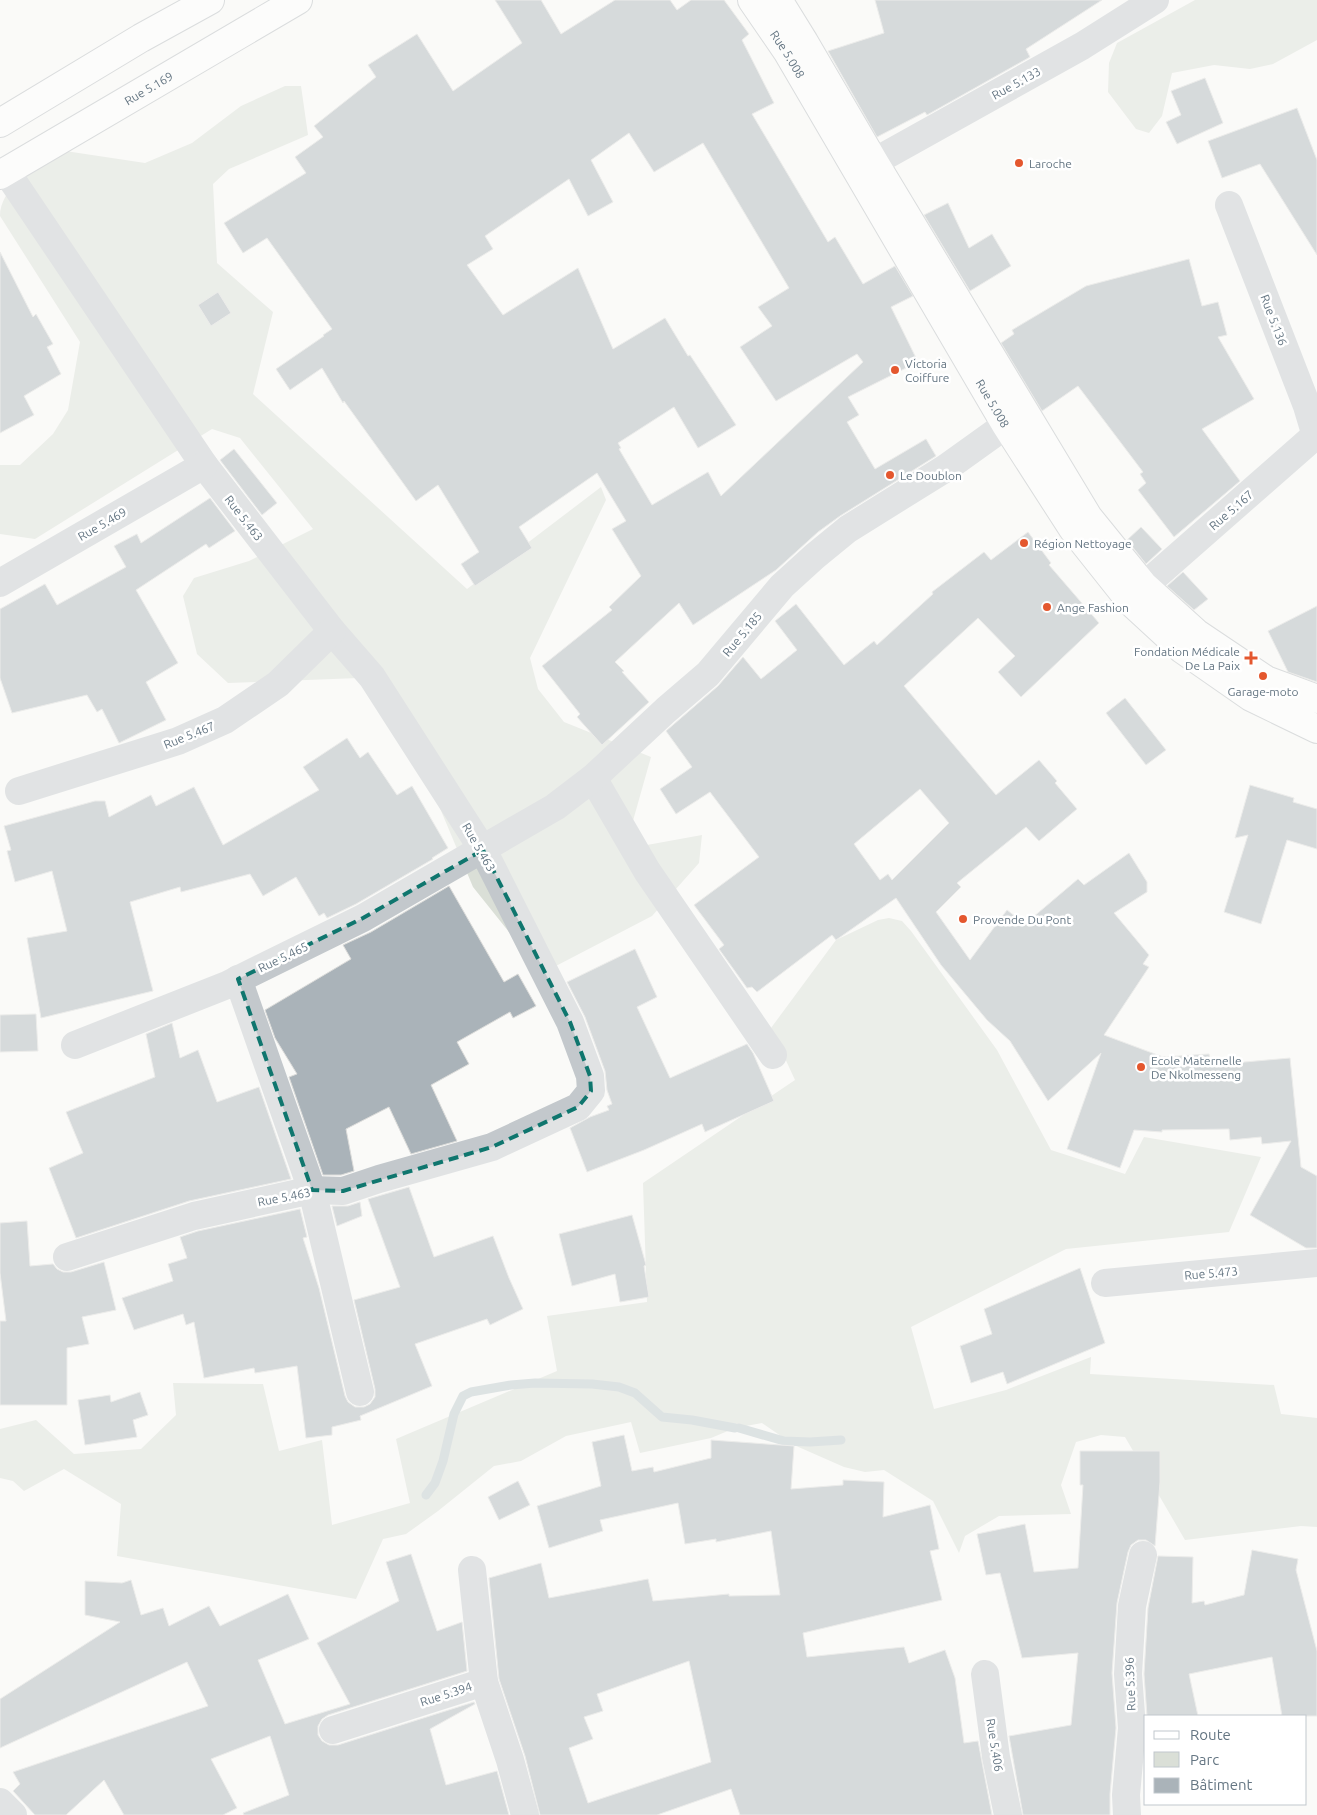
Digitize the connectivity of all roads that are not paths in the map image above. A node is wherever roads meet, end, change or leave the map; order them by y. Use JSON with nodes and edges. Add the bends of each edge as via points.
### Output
{"nodes":[{"id":1,"x":210,"y":0,"type":"edge"},
{"id":2,"x":298,"y":0,"type":"edge"},
{"id":3,"x":752,"y":0,"type":"edge"},
{"id":4,"x":778,"y":0,"type":"edge"},
{"id":5,"x":1155,"y":0,"type":"edge"},
{"id":6,"x":0,"y":123,"type":"edge"},
{"id":7,"x":874,"y":162,"type":"junction"},
{"id":8,"x":3,"y":173,"type":"edge"},
{"id":9,"x":1229,"y":204,"type":"dead end"},
{"id":10,"x":1006,"y":425,"type":"junction"},
{"id":11,"x":1316,"y":435,"type":"edge"},
{"id":12,"x":204,"y":464,"type":"junction"},
{"id":13,"x":0,"y":583,"type":"edge"},
{"id":14,"x":1144,"y":586,"type":"junction"},
{"id":15,"x":332,"y":631,"type":"junction"},
{"id":16,"x":1317,"y":699,"type":"edge"},
{"id":17,"x":1317,"y":729,"type":"edge"},
{"id":18,"x":593,"y":778,"type":"junction"},
{"id":19,"x":19,"y":791,"type":"dead end"},
{"id":20,"x":483,"y":850,"type":"junction"},
{"id":21,"x":238,"y":979,"type":"junction"},
{"id":22,"x":75,"y":1045,"type":"dead end"},
{"id":23,"x":773,"y":1055,"type":"dead end"},
{"id":24,"x":312,"y":1190,"type":"junction"},
{"id":25,"x":67,"y":1257,"type":"dead end"},
{"id":26,"x":1317,"y":1263,"type":"edge"},
{"id":27,"x":1105,"y":1283,"type":"dead end"},
{"id":28,"x":360,"y":1392,"type":"dead end"},
{"id":29,"x":1143,"y":1555,"type":"dead end"},
{"id":30,"x":472,"y":1570,"type":"dead end"},
{"id":31,"x":985,"y":1674,"type":"dead end"},
{"id":32,"x":484,"y":1682,"type":"junction"},
{"id":33,"x":333,"y":1730,"type":"dead end"},
{"id":34,"x":0,"y":1802,"type":"edge"},
{"id":35,"x":13,"y":1815,"type":"edge"},
{"id":36,"x":525,"y":1815,"type":"edge"},
{"id":37,"x":1008,"y":1815,"type":"edge"},
{"id":38,"x":1127,"y":1815,"type":"edge"}],
"edges":[{"from":1,"to":6,"type":"main road"},
{"from":2,"to":8,"type":"main road","name":"Rue 5.169"},
{"from":3,"to":10,"type":"main road","name":"Rue 5.008","via":[[787,51]]},
{"from":4,"to":7,"type":"main road","name":"Rue 5.008"},
{"from":5,"to":7,"type":"street","name":"Rue 5.133","via":[[1082,46]]},
{"from":7,"to":14,"type":"main road","name":"Rue 5.008","via":[[1088,516]]},
{"from":8,"to":12,"type":"street","name":"Rue 5.463"},
{"from":9,"to":11,"type":"street","name":"Rue 5.136"},
{"from":10,"to":17,"type":"main road","name":"Rue 5.008","via":[[1073,529],[1131,602],[1182,649],[1251,698]]},
{"from":10,"to":18,"type":"street","name":"Rue 5.185","via":[[946,468],[848,528],[815,556],[782,586],[708,674]]},
{"from":11,"to":14,"type":"street","name":"Rue 5.167"},
{"from":12,"to":13,"type":"street","name":"Rue 5.469"},
{"from":12,"to":15,"type":"street","name":"Rue 5.463"},
{"from":14,"to":16,"type":"main road","name":"Rue 5.008","via":[[1196,633],[1266,680]]},
{"from":15,"to":19,"type":"street","name":"Rue 5.467","via":[[278,684],[225,720],[178,741]]},
{"from":15,"to":20,"type":"street","name":"Rue 5.463","via":[[372,677]]},
{"from":18,"to":20,"type":"street","name":"Rue 5.185","via":[[554,807]]},
{"from":18,"to":23,"type":"street","via":[[647,871]]},
{"from":20,"to":21,"type":"street","name":"Rue 5.465","via":[[363,918]]},
{"from":20,"to":24,"type":"street","name":"Rue 5.463","via":[[570,1022],[590,1076],[591,1091],[578,1106],[492,1147],[343,1191]]},
{"from":21,"to":22,"type":"street","name":"Rue 5.465"},
{"from":21,"to":24,"type":"street"},
{"from":24,"to":25,"type":"street","name":"Rue 5.463","via":[[194,1216]]},
{"from":24,"to":28,"type":"street"},
{"from":26,"to":27,"type":"street","name":"Rue 5.473"},
{"from":29,"to":38,"type":"street","name":"Rue 5.396","via":[[1132,1606],[1128,1674],[1132,1728]]},
{"from":30,"to":32,"type":"street"},
{"from":31,"to":37,"type":"street","name":"Rue 5.406","via":[[996,1757]]},
{"from":32,"to":33,"type":"street","name":"Rue 5.394"},
{"from":32,"to":36,"type":"street","name":"Rue 5.394"},
{"from":34,"to":35,"type":"street"}]}
